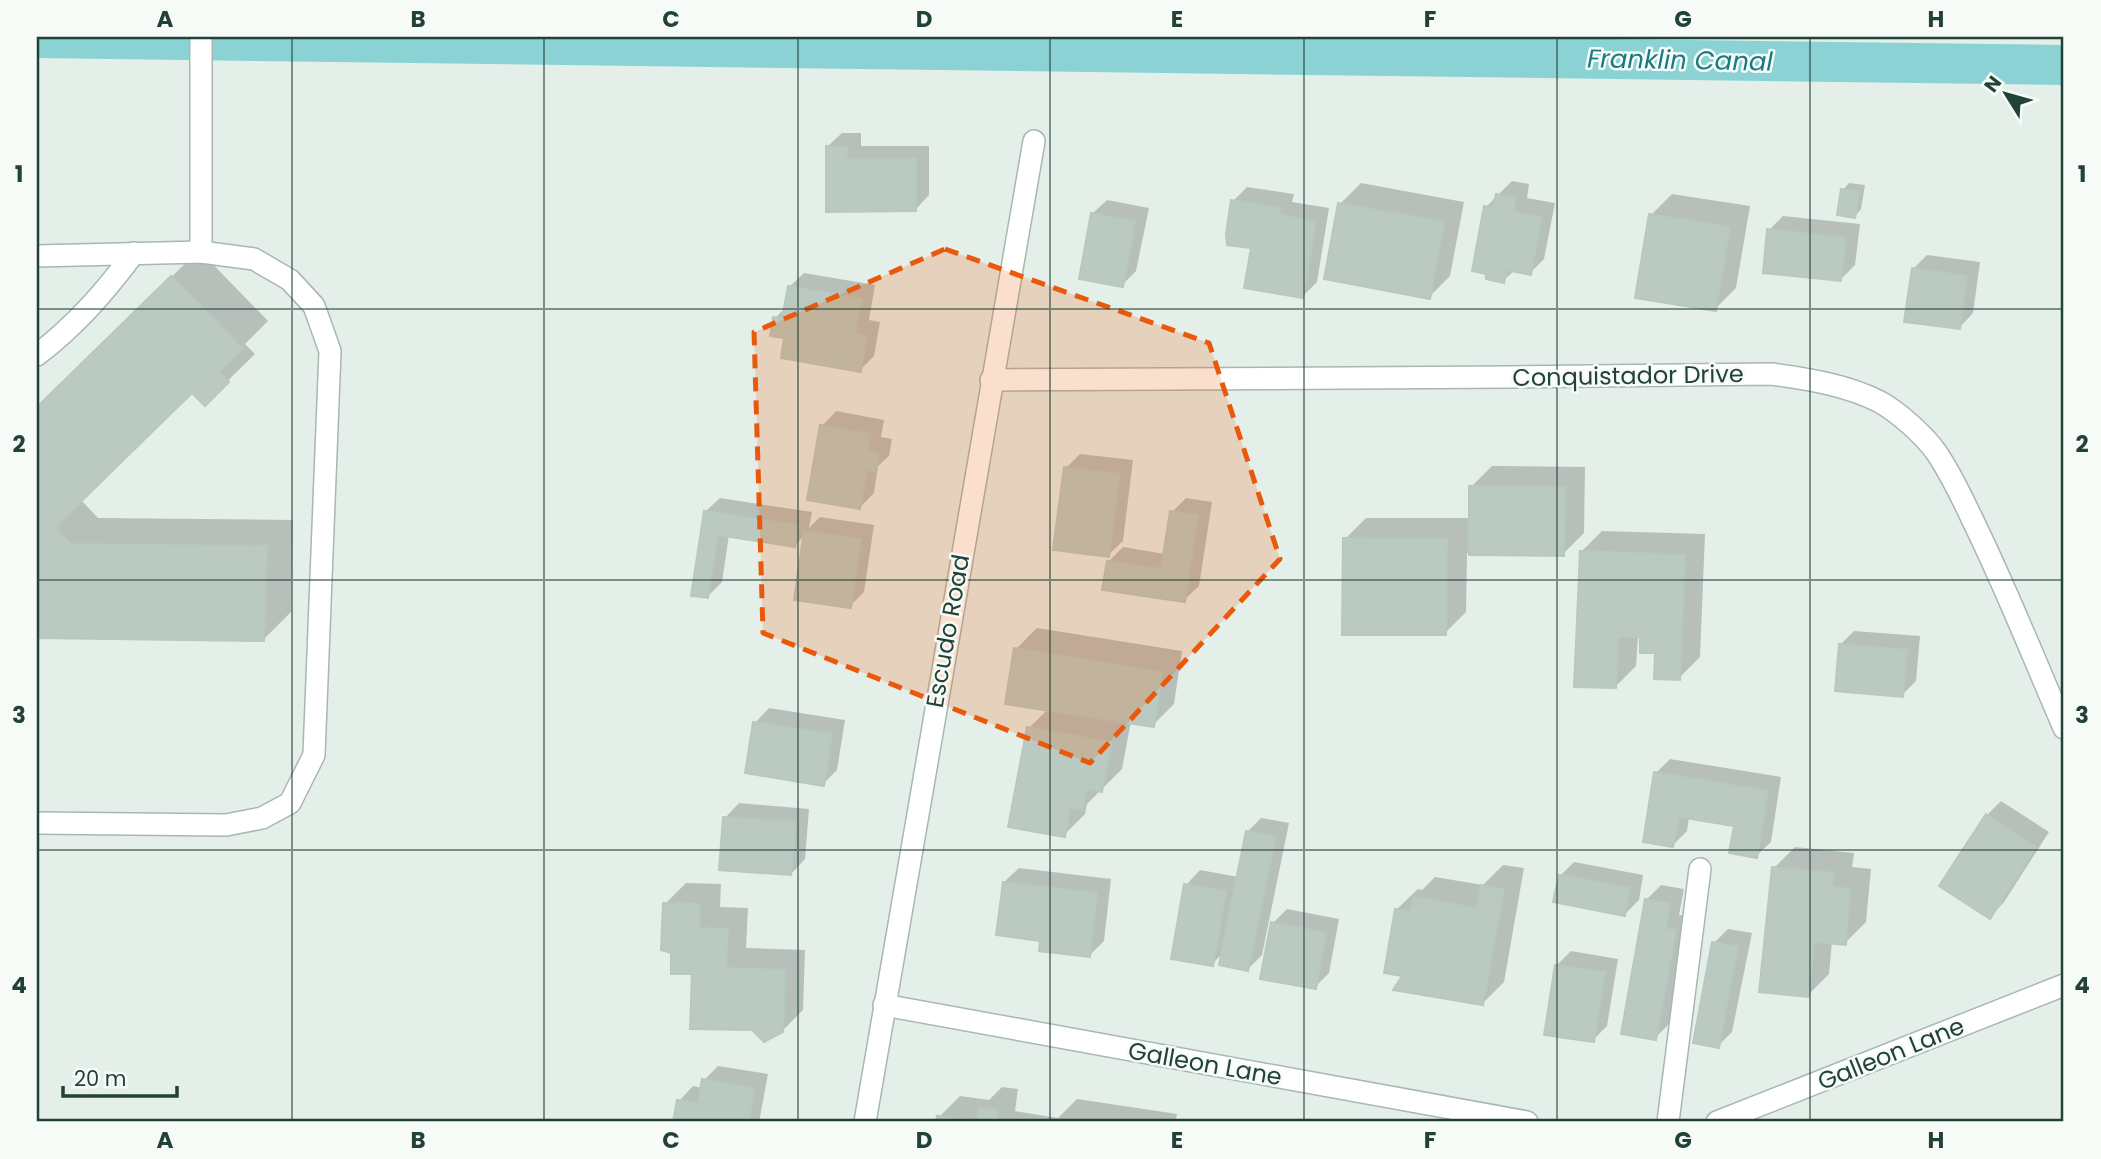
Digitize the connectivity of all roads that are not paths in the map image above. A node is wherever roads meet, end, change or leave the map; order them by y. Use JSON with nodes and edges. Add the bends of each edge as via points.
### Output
{"nodes":[{"id":1,"x":201,"y":37,"type":"edge"},
{"id":2,"x":1034,"y":141,"type":"dead end"},
{"id":3,"x":201,"y":252,"type":"junction"},
{"id":4,"x":134,"y":253,"type":"junction"},
{"id":5,"x":37,"y":256,"type":"edge"},
{"id":6,"x":37,"y":355,"type":"edge"},
{"id":7,"x":992,"y":380,"type":"junction"},
{"id":8,"x":2064,"y":728,"type":"edge"},
{"id":9,"x":37,"y":823,"type":"edge"},
{"id":10,"x":1700,"y":869,"type":"dead end"},
{"id":11,"x":2064,"y":985,"type":"edge"},
{"id":12,"x":884,"y":1005,"type":"junction"},
{"id":13,"x":865,"y":1122,"type":"edge"},
{"id":14,"x":1527,"y":1122,"type":"edge"},
{"id":15,"x":1668,"y":1122,"type":"edge"},
{"id":16,"x":1717,"y":1122,"type":"edge"}],
"edges":[{"from":1,"to":3,"type":"street"},
{"from":2,"to":7,"type":"street","name":"Escudo Road"},
{"from":3,"to":4,"type":"street"},
{"from":3,"to":9,"type":"street","via":[[254,259],[290,280],[314,306],[330,351],[314,755],[290,803],[262,818],[226,825]]},
{"from":4,"to":5,"type":"street"},
{"from":4,"to":6,"type":"street","via":[[103,294]]},
{"from":7,"to":8,"type":"street","name":"Conquistador Drive","via":[[1772,374],[1853,391],[1881,403],[1935,451],[1988,551]]},
{"from":7,"to":12,"type":"street","name":"Escudo Road"},
{"from":10,"to":15,"type":"street"},
{"from":11,"to":16,"type":"street","name":"Galleon Lane"},
{"from":12,"to":13,"type":"street","name":"Escudo Road"},
{"from":12,"to":14,"type":"street","name":"Galleon Lane"}]}
